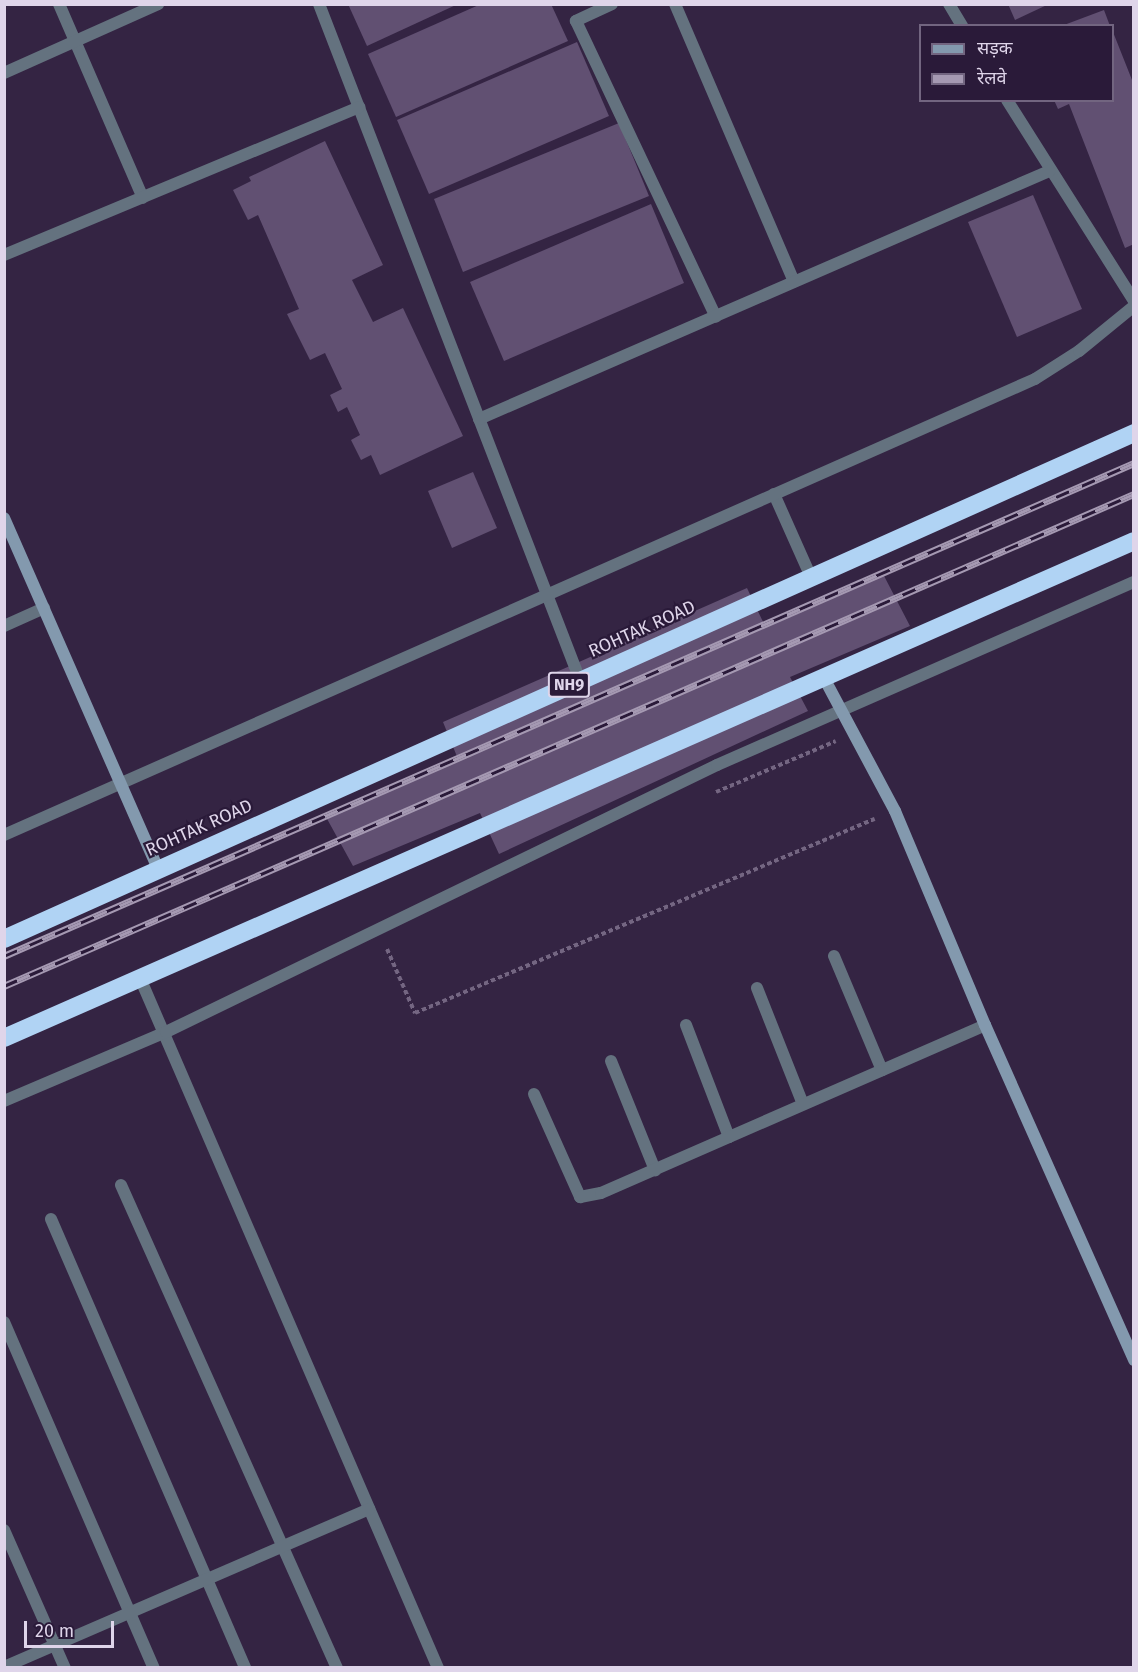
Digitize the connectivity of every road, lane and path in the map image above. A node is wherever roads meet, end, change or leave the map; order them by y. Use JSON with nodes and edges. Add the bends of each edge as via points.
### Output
{"nodes":[{"id":1,"x":59,"y":4,"type":"edge"},
{"id":2,"x":158,"y":4,"type":"edge"},
{"id":3,"x":319,"y":4,"type":"edge"},
{"id":4,"x":612,"y":4,"type":"edge"},
{"id":5,"x":675,"y":4,"type":"edge"},
{"id":6,"x":949,"y":4,"type":"edge"},
{"id":7,"x":961,"y":24,"type":"edge"},
{"id":8,"x":75,"y":42,"type":"junction"},
{"id":9,"x":4,"y":73,"type":"edge"},
{"id":10,"x":1008,"y":102,"type":"edge"},
{"id":11,"x":359,"y":107,"type":"junction"},
{"id":12,"x":1049,"y":171,"type":"junction"},
{"id":13,"x":143,"y":198,"type":"junction"},
{"id":14,"x":4,"y":255,"type":"edge"},
{"id":15,"x":794,"y":282,"type":"junction"},
{"id":16,"x":1134,"y":301,"type":"edge"},
{"id":17,"x":1134,"y":306,"type":"edge"},
{"id":18,"x":716,"y":317,"type":"junction"},
{"id":19,"x":479,"y":419,"type":"junction"},
{"id":20,"x":1134,"y":434,"type":"edge"},
{"id":21,"x":774,"y":494,"type":"junction"},
{"id":22,"x":4,"y":518,"type":"edge"},
{"id":23,"x":1134,"y":541,"type":"edge"},
{"id":24,"x":811,"y":577,"type":"junction"},
{"id":25,"x":1134,"y":582,"type":"edge"},
{"id":26,"x":548,"y":595,"type":"junction"},
{"id":27,"x":44,"y":608,"type":"junction"},
{"id":28,"x":4,"y":626,"type":"edge"},
{"id":29,"x":824,"y":678,"type":"junction"},
{"id":30,"x":580,"y":680,"type":"junction"},
{"id":31,"x":843,"y":709,"type":"junction"},
{"id":32,"x":856,"y":732,"type":"junction"},
{"id":33,"x":121,"y":782,"type":"junction"},
{"id":34,"x":705,"y":797,"type":"dead end"},
{"id":35,"x":895,"y":811,"type":"junction"},
{"id":36,"x":4,"y":835,"type":"edge"},
{"id":37,"x":159,"y":869,"type":"junction"},
{"id":38,"x":4,"y":939,"type":"edge"},
{"id":39,"x":385,"y":945,"type":"dead end"},
{"id":40,"x":834,"y":956,"type":"dead end"},
{"id":41,"x":140,"y":978,"type":"junction"},
{"id":42,"x":757,"y":988,"type":"dead end"},
{"id":43,"x":686,"y":1025,"type":"dead end"},
{"id":44,"x":985,"y":1025,"type":"junction"},
{"id":45,"x":166,"y":1032,"type":"junction"},
{"id":46,"x":4,"y":1038,"type":"edge"},
{"id":47,"x":611,"y":1061,"type":"dead end"},
{"id":48,"x":882,"y":1070,"type":"junction"},
{"id":49,"x":534,"y":1094,"type":"dead end"},
{"id":50,"x":4,"y":1101,"type":"edge"},
{"id":51,"x":803,"y":1104,"type":"junction"},
{"id":52,"x":729,"y":1137,"type":"junction"},
{"id":53,"x":655,"y":1170,"type":"junction"},
{"id":54,"x":121,"y":1185,"type":"dead end"},
{"id":55,"x":51,"y":1219,"type":"dead end"},
{"id":56,"x":4,"y":1322,"type":"edge"},
{"id":57,"x":1134,"y":1360,"type":"edge"},
{"id":58,"x":369,"y":1509,"type":"junction"},
{"id":59,"x":4,"y":1530,"type":"edge"},
{"id":60,"x":283,"y":1546,"type":"junction"},
{"id":61,"x":207,"y":1579,"type":"junction"},
{"id":62,"x":130,"y":1613,"type":"junction"},
{"id":63,"x":56,"y":1646,"type":"junction"},
{"id":64,"x":4,"y":1668,"type":"edge"},
{"id":65,"x":65,"y":1668,"type":"edge"},
{"id":66,"x":154,"y":1668,"type":"edge"},
{"id":67,"x":245,"y":1668,"type":"edge"},
{"id":68,"x":337,"y":1668,"type":"edge"},
{"id":69,"x":438,"y":1668,"type":"edge"}],
"edges":[{"from":1,"to":8,"type":"street"},
{"from":2,"to":8,"type":"street"},
{"from":3,"to":11,"type":"street"},
{"from":4,"to":18,"type":"street","via":[[576,21]]},
{"from":5,"to":15,"type":"street"},
{"from":6,"to":7,"type":"street"},
{"from":8,"to":9,"type":"street"},
{"from":8,"to":13,"type":"street"},
{"from":10,"to":12,"type":"street"},
{"from":11,"to":13,"type":"street"},
{"from":11,"to":19,"type":"street"},
{"from":12,"to":15,"type":"street"},
{"from":12,"to":16,"type":"street"},
{"from":13,"to":14,"type":"street"},
{"from":15,"to":18,"type":"street"},
{"from":17,"to":21,"type":"street","via":[[1079,351],[1035,379]]},
{"from":18,"to":19,"type":"street"},
{"from":19,"to":26,"type":"street"},
{"from":20,"to":24,"type":"highway","name":"ROHTAK ROAD","number":"NH9"},
{"from":21,"to":24,"type":"street"},
{"from":21,"to":26,"type":"street"},
{"from":22,"to":27,"type":"street"},
{"from":23,"to":29,"type":"highway"},
{"from":24,"to":30,"type":"highway","name":"ROHTAK ROAD","number":"NH9"},
{"from":25,"to":31,"type":"street"},
{"from":26,"to":30,"type":"street"},
{"from":26,"to":33,"type":"street"},
{"from":27,"to":28,"type":"street"},
{"from":27,"to":33,"type":"street"},
{"from":29,"to":31,"type":"street"},
{"from":29,"to":41,"type":"highway"},
{"from":30,"to":37,"type":"highway","name":"ROHTAK ROAD","number":"NH9"},
{"from":31,"to":32,"type":"street"},
{"from":31,"to":45,"type":"street","via":[[717,765]]},
{"from":32,"to":34,"type":"path"},
{"from":32,"to":35,"type":"street"},
{"from":33,"to":36,"type":"street"},
{"from":33,"to":37,"type":"street"},
{"from":35,"to":39,"type":"path","via":[[415,1013]]},
{"from":35,"to":44,"type":"street"},
{"from":37,"to":38,"type":"highway","name":"ROHTAK ROAD","number":"NH9"},
{"from":40,"to":48,"type":"street"},
{"from":41,"to":45,"type":"street"},
{"from":41,"to":46,"type":"highway"},
{"from":42,"to":51,"type":"street"},
{"from":43,"to":52,"type":"street"},
{"from":44,"to":48,"type":"street"},
{"from":44,"to":57,"type":"street"},
{"from":45,"to":50,"type":"street"},
{"from":45,"to":58,"type":"street"},
{"from":47,"to":53,"type":"street"},
{"from":48,"to":51,"type":"street"},
{"from":49,"to":53,"type":"street","via":[[580,1197],[601,1193]]},
{"from":51,"to":52,"type":"street"},
{"from":52,"to":53,"type":"street"},
{"from":54,"to":60,"type":"street"},
{"from":55,"to":61,"type":"street"},
{"from":56,"to":62,"type":"street"},
{"from":58,"to":60,"type":"street"},
{"from":58,"to":69,"type":"street"},
{"from":59,"to":63,"type":"street"},
{"from":60,"to":61,"type":"street"},
{"from":60,"to":68,"type":"street"},
{"from":61,"to":62,"type":"street"},
{"from":61,"to":67,"type":"street"},
{"from":62,"to":63,"type":"street"},
{"from":62,"to":66,"type":"street"},
{"from":63,"to":64,"type":"street"},
{"from":63,"to":65,"type":"street"}]}
